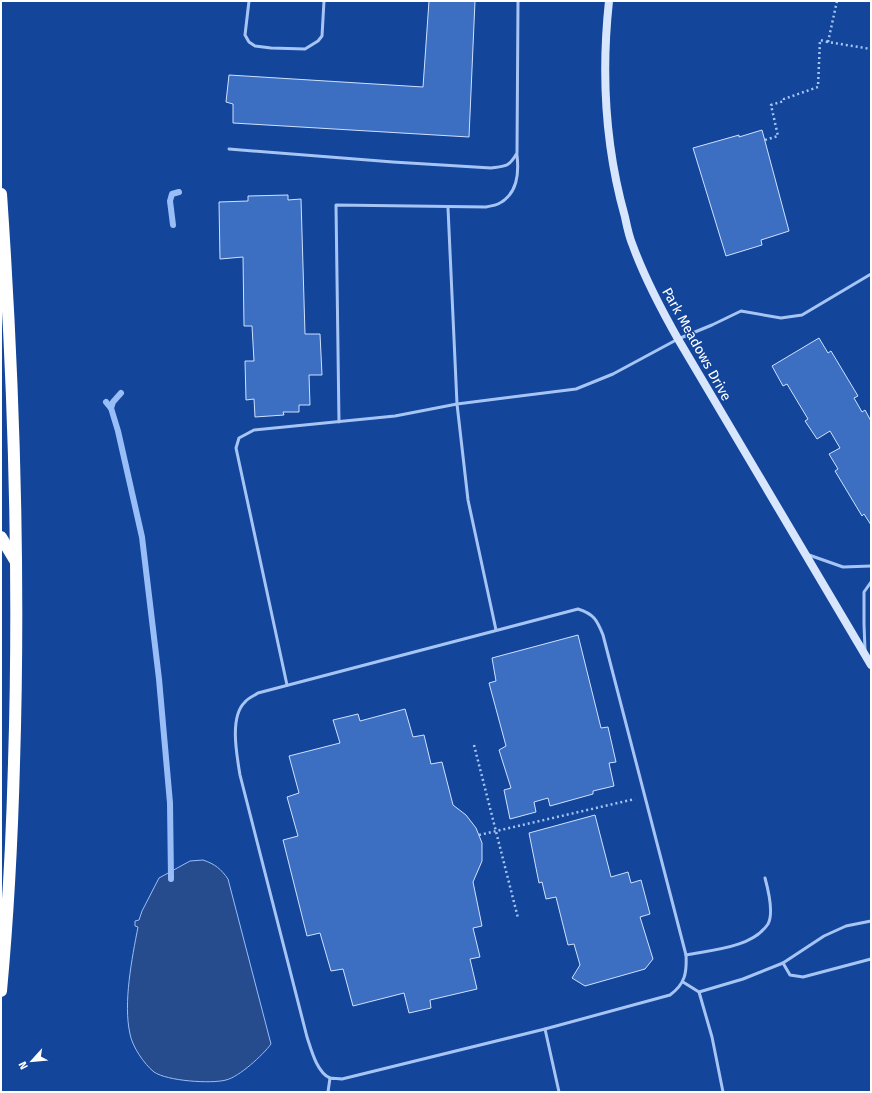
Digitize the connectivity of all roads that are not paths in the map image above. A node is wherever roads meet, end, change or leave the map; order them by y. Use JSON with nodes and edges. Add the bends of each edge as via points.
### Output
{"nodes":[{"id":1,"x":249,"y":1,"type":"edge"},
{"id":2,"x":324,"y":1,"type":"edge"},
{"id":3,"x":518,"y":1,"type":"edge"},
{"id":4,"x":609,"y":1,"type":"edge"},
{"id":5,"x":229,"y":149,"type":"dead end"},
{"id":6,"x":517,"y":154,"type":"junction"},
{"id":7,"x":1,"y":194,"type":"edge"},
{"id":8,"x":448,"y":208,"type":"junction"},
{"id":9,"x":871,"y":274,"type":"edge"},
{"id":10,"x":678,"y":339,"type":"junction"},
{"id":11,"x":457,"y":404,"type":"junction"},
{"id":12,"x":339,"y":422,"type":"junction"},
{"id":13,"x":1,"y":537,"type":"edge"},
{"id":14,"x":804,"y":554,"type":"junction"},
{"id":15,"x":16,"y":563,"type":"junction"},
{"id":16,"x":871,"y":566,"type":"edge"},
{"id":17,"x":871,"y":582,"type":"edge"},
{"id":18,"x":496,"y":630,"type":"junction"},
{"id":19,"x":866,"y":656,"type":"junction"},
{"id":20,"x":871,"y":665,"type":"edge"},
{"id":21,"x":287,"y":685,"type":"junction"},
{"id":22,"x":765,"y":878,"type":"dead end"},
{"id":23,"x":871,"y":920,"type":"edge"},
{"id":24,"x":686,"y":955,"type":"junction"},
{"id":25,"x":871,"y":959,"type":"edge"},
{"id":26,"x":783,"y":963,"type":"junction"},
{"id":27,"x":683,"y":982,"type":"junction"},
{"id":28,"x":1,"y":991,"type":"edge"},
{"id":29,"x":700,"y":992,"type":"junction"},
{"id":30,"x":545,"y":1029,"type":"junction"},
{"id":31,"x":330,"y":1078,"type":"junction"},
{"id":32,"x":328,"y":1092,"type":"edge"},
{"id":33,"x":559,"y":1092,"type":"edge"},
{"id":34,"x":723,"y":1092,"type":"edge"}],
"edges":[{"from":1,"to":2,"type":"lane","via":[[246,35],[249,42],[256,46],[271,48],[305,49],[322,36]]},
{"from":3,"to":6,"type":"lane"},
{"from":4,"to":10,"type":"main road","name":"Park Meadows Drive","via":[[606,110],[616,186],[633,246],[660,307]]},
{"from":5,"to":6,"type":"lane","via":[[490,168],[511,163]]},
{"from":6,"to":8,"type":"lane","via":[[516,184],[509,196],[498,204],[486,207]]},
{"from":7,"to":15,"type":"highway","via":[[15,470]]},
{"from":8,"to":11,"type":"lane"},
{"from":8,"to":12,"type":"lane","via":[[336,205]]},
{"from":9,"to":10,"type":"lane","via":[[802,315],[781,318],[741,311]]},
{"from":10,"to":11,"type":"lane","via":[[613,374],[576,389]]},
{"from":10,"to":14,"type":"main road","name":"Park Meadows Drive"},
{"from":11,"to":12,"type":"lane","via":[[395,416]]},
{"from":11,"to":18,"type":"lane","via":[[468,500]]},
{"from":12,"to":21,"type":"lane","via":[[254,430],[240,438],[236,448]]},
{"from":13,"to":15,"type":"highway"},
{"from":14,"to":16,"type":"lane","via":[[842,567]]},
{"from":14,"to":19,"type":"main road","name":"Park Meadows Drive"},
{"from":15,"to":28,"type":"highway","via":[[13,800]]},
{"from":17,"to":19,"type":"lane","via":[[864,592]]},
{"from":18,"to":21,"type":"lane"},
{"from":18,"to":24,"type":"lane","via":[[578,609],[589,613],[598,623]]},
{"from":19,"to":20,"type":"main road","name":"Park Meadows Drive"},
{"from":21,"to":31,"type":"lane","via":[[258,693],[245,702],[239,710],[235,732],[236,751],[307,1037],[316,1062]]},
{"from":22,"to":24,"type":"lane","via":[[770,902],[768,923],[755,937],[733,946]]},
{"from":23,"to":26,"type":"lane","via":[[846,926],[824,936]]},
{"from":24,"to":27,"type":"lane"},
{"from":25,"to":26,"type":"lane","via":[[803,977],[790,975]]},
{"from":26,"to":29,"type":"lane"},
{"from":27,"to":29,"type":"lane"},
{"from":27,"to":30,"type":"lane","via":[[678,990],[670,995]]},
{"from":29,"to":34,"type":"lane"},
{"from":30,"to":31,"type":"lane","via":[[342,1079]]},
{"from":30,"to":33,"type":"lane"},
{"from":31,"to":32,"type":"lane"}]}
